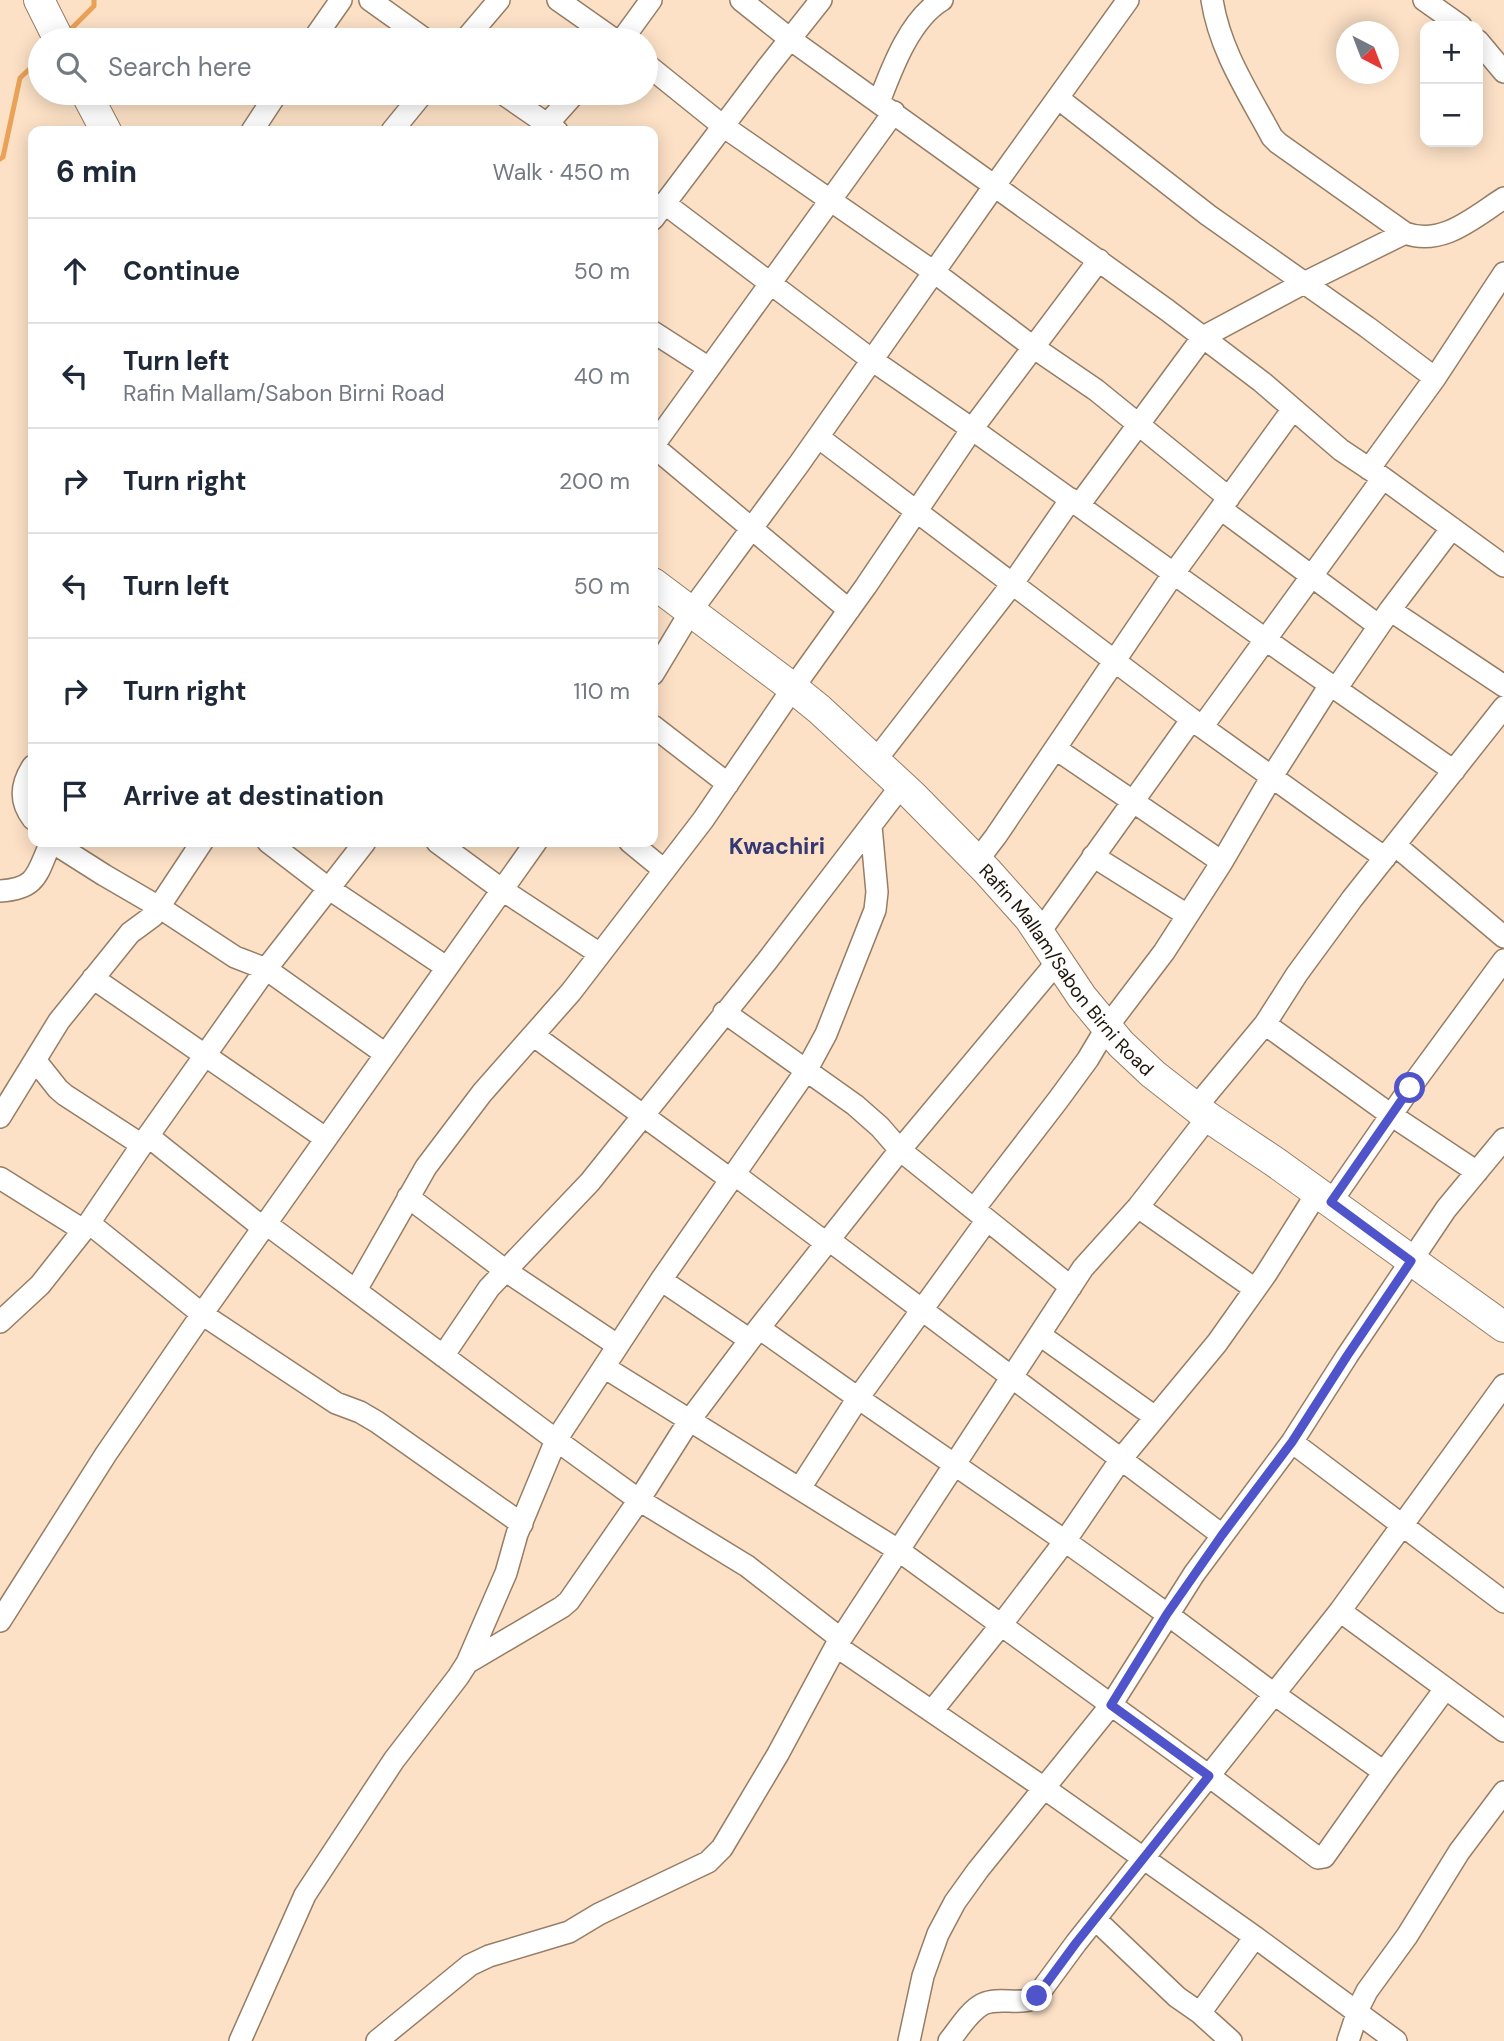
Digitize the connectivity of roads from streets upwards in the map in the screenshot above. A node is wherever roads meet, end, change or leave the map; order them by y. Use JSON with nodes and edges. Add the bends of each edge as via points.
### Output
{"nodes":[{"id":1,"x":39,"y":0,"type":"edge"},
{"id":2,"x":341,"y":0,"type":"edge"},
{"id":3,"x":370,"y":0,"type":"edge"},
{"id":4,"x":499,"y":0,"type":"edge"},
{"id":5,"x":558,"y":0,"type":"edge"},
{"id":6,"x":651,"y":0,"type":"edge"},
{"id":7,"x":741,"y":0,"type":"edge"},
{"id":8,"x":821,"y":0,"type":"edge"},
{"id":9,"x":942,"y":0,"type":"edge"},
{"id":10,"x":1128,"y":0,"type":"edge"},
{"id":11,"x":1212,"y":0,"type":"edge"},
{"id":12,"x":1424,"y":0,"type":"edge"},
{"id":13,"x":1454,"y":21,"type":"edge"},
{"id":14,"x":53,"y":28,"type":"edge"},
{"id":15,"x":321,"y":28,"type":"edge"},
{"id":16,"x":409,"y":28,"type":"edge"},
{"id":17,"x":475,"y":28,"type":"edge"},
{"id":18,"x":598,"y":28,"type":"edge"},
{"id":19,"x":631,"y":28,"type":"edge"},
{"id":20,"x":790,"y":38,"type":"junction"},
{"id":21,"x":1483,"y":47,"type":"edge"},
{"id":22,"x":1504,"y":72,"type":"edge"},
{"id":23,"x":658,"y":74,"type":"edge"},
{"id":24,"x":1059,"y":99,"type":"junction"},
{"id":25,"x":92,"y":105,"type":"edge"},
{"id":26,"x":269,"y":105,"type":"edge"},
{"id":27,"x":413,"y":105,"type":"edge"},
{"id":28,"x":517,"y":105,"type":"edge"},
{"id":29,"x":566,"y":105,"type":"edge"},
{"id":30,"x":886,"y":107,"type":"junction"},
{"id":31,"x":103,"y":126,"type":"edge"},
{"id":32,"x":255,"y":126,"type":"edge"},
{"id":33,"x":396,"y":126,"type":"edge"},
{"id":34,"x":544,"y":126,"type":"edge"},
{"id":35,"x":550,"y":126,"type":"edge"},
{"id":36,"x":723,"y":126,"type":"junction"},
{"id":37,"x":995,"y":185,"type":"junction"},
{"id":38,"x":1504,"y":198,"type":"edge"},
{"id":39,"x":830,"y":201,"type":"junction"},
{"id":40,"x":658,"y":208,"type":"edge"},
{"id":41,"x":658,"y":210,"type":"edge"},
{"id":42,"x":1405,"y":233,"type":"junction"},
{"id":43,"x":1099,"y":260,"type":"junction"},
{"id":44,"x":934,"y":272,"type":"junction"},
{"id":45,"x":1504,"y":273,"type":"edge"},
{"id":46,"x":771,"y":283,"type":"junction"},
{"id":47,"x":1304,"y":283,"type":"junction"},
{"id":48,"x":658,"y":335,"type":"edge"},
{"id":49,"x":1203,"y":337,"type":"junction"},
{"id":50,"x":1033,"y":347,"type":"junction"},
{"id":51,"x":872,"y":360,"type":"junction"},
{"id":52,"x":709,"y":368,"type":"junction"},
{"id":53,"x":1435,"y":378,"type":"junction"},
{"id":54,"x":1293,"y":409,"type":"junction"},
{"id":55,"x":1139,"y":425,"type":"junction"},
{"id":56,"x":972,"y":429,"type":"junction"},
{"id":57,"x":818,"y":437,"type":"junction"},
{"id":58,"x":658,"y":439,"type":"edge"},
{"id":59,"x":658,"y":450,"type":"edge"},
{"id":60,"x":1376,"y":474,"type":"junction"},
{"id":61,"x":1075,"y":502,"type":"junction"},
{"id":62,"x":1225,"y":503,"type":"junction"},
{"id":63,"x":916,"y":511,"type":"junction"},
{"id":64,"x":752,"y":528,"type":"junction"},
{"id":65,"x":1452,"y":528,"type":"junction"},
{"id":66,"x":1504,"y":566,"type":"edge"},
{"id":67,"x":1174,"y":573,"type":"junction"},
{"id":68,"x":1311,"y":575,"type":"junction"},
{"id":69,"x":1013,"y":583,"type":"junction"},
{"id":70,"x":658,"y":587,"type":"edge"},
{"id":71,"x":849,"y":610,"type":"junction"},
{"id":72,"x":691,"y":611,"type":"junction"},
{"id":73,"x":1385,"y":618,"type":"junction"},
{"id":74,"x":1266,"y":640,"type":"junction"},
{"id":75,"x":1114,"y":662,"type":"junction"},
{"id":76,"x":658,"y":666,"type":"edge"},
{"id":77,"x":1504,"y":686,"type":"edge"},
{"id":78,"x":1333,"y":687,"type":"junction"},
{"id":79,"x":793,"y":688,"type":"junction"},
{"id":80,"x":1504,"y":707,"type":"edge"},
{"id":81,"x":1197,"y":723,"type":"junction"},
{"id":82,"x":658,"y":730,"type":"edge"},
{"id":83,"x":1056,"y":749,"type":"junction"},
{"id":84,"x":875,"y":761,"type":"junction"},
{"id":85,"x":1454,"y":771,"type":"junction"},
{"id":86,"x":28,"y":774,"type":"edge"},
{"id":87,"x":1271,"y":778,"type":"junction"},
{"id":88,"x":728,"y":784,"type":"junction"},
{"id":89,"x":901,"y":786,"type":"junction"},
{"id":90,"x":1132,"y":802,"type":"junction"},
{"id":91,"x":28,"y":813,"type":"edge"},
{"id":92,"x":870,"y":826,"type":"junction"},
{"id":93,"x":49,"y":847,"type":"edge"},
{"id":94,"x":59,"y":847,"type":"edge"},
{"id":95,"x":199,"y":847,"type":"edge"},
{"id":96,"x":275,"y":847,"type":"edge"},
{"id":97,"x":361,"y":847,"type":"edge"},
{"id":98,"x":444,"y":847,"type":"edge"},
{"id":99,"x":532,"y":847,"type":"edge"},
{"id":100,"x":636,"y":847,"type":"edge"},
{"id":101,"x":1390,"y":852,"type":"junction"},
{"id":102,"x":1093,"y":856,"type":"junction"},
{"id":103,"x":977,"y":860,"type":"junction"},
{"id":104,"x":1223,"y":862,"type":"junction"},
{"id":105,"x":664,"y":870,"type":"junction"},
{"id":106,"x":328,"y":888,"type":"junction"},
{"id":107,"x":501,"y":890,"type":"junction"},
{"id":108,"x":0,"y":891,"type":"edge"},
{"id":109,"x":159,"y":907,"type":"junction"},
{"id":110,"x":1187,"y":915,"type":"junction"},
{"id":111,"x":1039,"y":933,"type":"junction"},
{"id":112,"x":1504,"y":937,"type":"edge"},
{"id":113,"x":600,"y":954,"type":"junction"},
{"id":114,"x":1504,"y":960,"type":"edge"},
{"id":115,"x":1058,"y":961,"type":"junction"},
{"id":116,"x":446,"y":967,"type":"junction"},
{"id":117,"x":266,"y":969,"type":"junction"},
{"id":118,"x":93,"y":978,"type":"junction"},
{"id":119,"x":724,"y":1012,"type":"junction"},
{"id":120,"x":1265,"y":1024,"type":"junction"},
{"id":121,"x":1107,"y":1027,"type":"junction"},
{"id":122,"x":533,"y":1035,"type":"junction"},
{"id":123,"x":384,"y":1053,"type":"junction"},
{"id":124,"x":205,"y":1055,"type":"junction"},
{"id":125,"x":35,"y":1060,"type":"junction"},
{"id":126,"x":806,"y":1070,"type":"junction"},
{"id":127,"x":1202,"y":1112,"type":"junction"},
{"id":128,"x":643,"y":1114,"type":"junction"},
{"id":129,"x":1391,"y":1115,"type":"junction"},
{"id":130,"x":0,"y":1117,"type":"edge"},
{"id":131,"x":325,"y":1138,"type":"junction"},
{"id":132,"x":1504,"y":1139,"type":"edge"},
{"id":133,"x":145,"y":1141,"type":"junction"},
{"id":134,"x":900,"y":1150,"type":"junction"},
{"id":135,"x":1477,"y":1172,"type":"junction"},
{"id":136,"x":732,"y":1177,"type":"junction"},
{"id":137,"x":0,"y":1178,"type":"edge"},
{"id":138,"x":408,"y":1197,"type":"junction"},
{"id":139,"x":1324,"y":1197,"type":"junction"},
{"id":140,"x":1138,"y":1207,"type":"junction"},
{"id":141,"x":980,"y":1214,"type":"junction"},
{"id":142,"x":264,"y":1225,"type":"junction"},
{"id":143,"x":86,"y":1227,"type":"junction"},
{"id":144,"x":827,"y":1242,"type":"junction"},
{"id":145,"x":1411,"y":1261,"type":"junction"},
{"id":146,"x":506,"y":1271,"type":"junction"},
{"id":147,"x":661,"y":1280,"type":"junction"},
{"id":148,"x":1071,"y":1287,"type":"junction"},
{"id":149,"x":1255,"y":1289,"type":"junction"},
{"id":150,"x":356,"y":1290,"type":"junction"},
{"id":151,"x":921,"y":1309,"type":"junction"},
{"id":152,"x":202,"y":1314,"type":"junction"},
{"id":153,"x":0,"y":1322,"type":"edge"},
{"id":154,"x":1504,"y":1328,"type":"edge"},
{"id":155,"x":755,"y":1334,"type":"junction"},
{"id":156,"x":1040,"y":1335,"type":"junction"},
{"id":157,"x":617,"y":1345,"type":"junction"},
{"id":158,"x":443,"y":1356,"type":"junction"},
{"id":159,"x":604,"y":1367,"type":"junction"},
{"id":160,"x":1012,"y":1377,"type":"junction"},
{"id":161,"x":1504,"y":1385,"type":"edge"},
{"id":162,"x":858,"y":1398,"type":"junction"},
{"id":163,"x":1155,"y":1417,"type":"junction"},
{"id":164,"x":689,"y":1421,"type":"junction"},
{"id":165,"x":556,"y":1440,"type":"junction"},
{"id":166,"x":1292,"y":1442,"type":"junction"},
{"id":167,"x":1121,"y":1459,"type":"junction"},
{"id":168,"x":955,"y":1465,"type":"junction"},
{"id":169,"x":800,"y":1488,"type":"junction"},
{"id":170,"x":639,"y":1500,"type":"junction"},
{"id":171,"x":522,"y":1524,"type":"junction"},
{"id":172,"x":1402,"y":1525,"type":"junction"},
{"id":173,"x":1222,"y":1535,"type":"junction"},
{"id":174,"x":1065,"y":1541,"type":"junction"},
{"id":175,"x":898,"y":1550,"type":"junction"},
{"id":176,"x":1504,"y":1602,"type":"edge"},
{"id":177,"x":1340,"y":1611,"type":"junction"},
{"id":178,"x":1167,"y":1614,"type":"junction"},
{"id":179,"x":0,"y":1621,"type":"edge"},
{"id":180,"x":1002,"y":1625,"type":"junction"},
{"id":181,"x":838,"y":1643,"type":"junction"},
{"id":182,"x":467,"y":1663,"type":"junction"},
{"id":183,"x":1446,"y":1689,"type":"junction"},
{"id":184,"x":1274,"y":1694,"type":"junction"},
{"id":185,"x":1111,"y":1705,"type":"junction"},
{"id":186,"x":932,"y":1711,"type":"junction"},
{"id":187,"x":1504,"y":1731,"type":"edge"},
{"id":188,"x":1384,"y":1772,"type":"junction"},
{"id":189,"x":1209,"y":1776,"type":"junction"},
{"id":190,"x":1044,"y":1788,"type":"junction"},
{"id":191,"x":1504,"y":1792,"type":"edge"},
{"id":192,"x":1143,"y":1859,"type":"junction"},
{"id":193,"x":1095,"y":1919,"type":"junction"},
{"id":194,"x":1255,"y":1937,"type":"junction"},
{"id":195,"x":1200,"y":2013,"type":"junction"},
{"id":196,"x":1358,"y":2014,"type":"junction"},
{"id":197,"x":240,"y":2041,"type":"edge"},
{"id":198,"x":377,"y":2041,"type":"edge"},
{"id":199,"x":909,"y":2041,"type":"edge"},
{"id":200,"x":949,"y":2041,"type":"edge"},
{"id":201,"x":1231,"y":2041,"type":"edge"},
{"id":202,"x":1348,"y":2041,"type":"edge"},
{"id":203,"x":1396,"y":2041,"type":"edge"}],
"edges":[{"from":1,"to":14,"type":"street"},
{"from":2,"to":15,"type":"street"},
{"from":3,"to":16,"type":"street"},
{"from":4,"to":17,"type":"street"},
{"from":5,"to":18,"type":"street"},
{"from":6,"to":19,"type":"street"},
{"from":7,"to":20,"type":"street"},
{"from":8,"to":20,"type":"street"},
{"from":9,"to":30,"type":"street","via":[[918,21],[894,66]]},
{"from":10,"to":24,"type":"street"},
{"from":11,"to":42,"type":"street","via":[[1227,54],[1272,137]]},
{"from":12,"to":13,"type":"street"},
{"from":20,"to":30,"type":"street"},
{"from":20,"to":36,"type":"street"},
{"from":21,"to":22,"type":"street"},
{"from":23,"to":36,"type":"street"},
{"from":24,"to":37,"type":"street"},
{"from":24,"to":47,"type":"street"},
{"from":25,"to":31,"type":"street"},
{"from":26,"to":32,"type":"street"},
{"from":27,"to":33,"type":"street"},
{"from":28,"to":34,"type":"street"},
{"from":29,"to":35,"type":"street"},
{"from":30,"to":37,"type":"street"},
{"from":30,"to":39,"type":"street"},
{"from":36,"to":39,"type":"street"},
{"from":36,"to":40,"type":"street"},
{"from":37,"to":43,"type":"street"},
{"from":37,"to":44,"type":"street"},
{"from":38,"to":42,"type":"street","via":[[1444,234],[1426,238]]},
{"from":39,"to":44,"type":"street"},
{"from":39,"to":46,"type":"street"},
{"from":41,"to":46,"type":"street"},
{"from":42,"to":47,"type":"street"},
{"from":43,"to":49,"type":"street"},
{"from":43,"to":50,"type":"street"},
{"from":44,"to":50,"type":"street"},
{"from":44,"to":51,"type":"street"},
{"from":45,"to":53,"type":"street"},
{"from":46,"to":51,"type":"street"},
{"from":46,"to":52,"type":"street"},
{"from":47,"to":49,"type":"street"},
{"from":47,"to":53,"type":"street"},
{"from":48,"to":52,"type":"street"},
{"from":49,"to":54,"type":"street"},
{"from":49,"to":55,"type":"street"},
{"from":50,"to":55,"type":"street"},
{"from":50,"to":56,"type":"street"},
{"from":51,"to":56,"type":"street"},
{"from":51,"to":57,"type":"street"},
{"from":52,"to":58,"type":"street"},
{"from":53,"to":60,"type":"street"},
{"from":54,"to":60,"type":"street"},
{"from":54,"to":62,"type":"street"},
{"from":55,"to":61,"type":"street"},
{"from":55,"to":62,"type":"street"},
{"from":56,"to":61,"type":"street"},
{"from":56,"to":63,"type":"street"},
{"from":57,"to":63,"type":"street"},
{"from":57,"to":64,"type":"street"},
{"from":59,"to":64,"type":"street"},
{"from":60,"to":65,"type":"street"},
{"from":60,"to":68,"type":"street"},
{"from":61,"to":67,"type":"street"},
{"from":61,"to":69,"type":"street"},
{"from":62,"to":67,"type":"street"},
{"from":62,"to":68,"type":"street"},
{"from":63,"to":69,"type":"street"},
{"from":63,"to":71,"type":"street"},
{"from":64,"to":71,"type":"street"},
{"from":64,"to":72,"type":"street"},
{"from":65,"to":66,"type":"street"},
{"from":65,"to":73,"type":"street"},
{"from":67,"to":74,"type":"street"},
{"from":67,"to":75,"type":"street"},
{"from":68,"to":73,"type":"street"},
{"from":68,"to":74,"type":"street"},
{"from":69,"to":75,"type":"street"},
{"from":69,"to":84,"type":"street"},
{"from":70,"to":72,"type":"street","name":"Rafin Mallam/Sabon Birni Road"},
{"from":71,"to":79,"type":"street"},
{"from":72,"to":76,"type":"street"},
{"from":72,"to":79,"type":"street","name":"Rafin Mallam/Sabon Birni Road"},
{"from":73,"to":77,"type":"street"},
{"from":73,"to":78,"type":"street"},
{"from":74,"to":78,"type":"street"},
{"from":74,"to":81,"type":"street"},
{"from":75,"to":81,"type":"street"},
{"from":75,"to":83,"type":"street"},
{"from":78,"to":85,"type":"street"},
{"from":78,"to":87,"type":"street"},
{"from":79,"to":84,"type":"street","name":"Rafin Mallam/Sabon Birni Road"},
{"from":79,"to":88,"type":"street"},
{"from":80,"to":85,"type":"street"},
{"from":81,"to":87,"type":"street"},
{"from":81,"to":90,"type":"street"},
{"from":82,"to":88,"type":"street"},
{"from":83,"to":90,"type":"street"},
{"from":83,"to":103,"type":"street"},
{"from":84,"to":89,"type":"street","name":"Rafin Mallam/Sabon Birni Road"},
{"from":85,"to":101,"type":"street"},
{"from":86,"to":91,"type":"street","via":[[23,790]]},
{"from":87,"to":101,"type":"street"},
{"from":87,"to":104,"type":"street"},
{"from":88,"to":105,"type":"street"},
{"from":89,"to":92,"type":"street"},
{"from":89,"to":103,"type":"street","name":"Rafin Mallam/Sabon Birni Road"},
{"from":90,"to":102,"type":"street"},
{"from":90,"to":104,"type":"street"},
{"from":92,"to":119,"type":"street"},
{"from":92,"to":126,"type":"street","via":[[875,910],[826,1034]]},
{"from":93,"to":108,"type":"street","via":[[30,883]]},
{"from":94,"to":109,"type":"street"},
{"from":95,"to":109,"type":"street"},
{"from":96,"to":106,"type":"street"},
{"from":97,"to":106,"type":"street"},
{"from":98,"to":107,"type":"street"},
{"from":99,"to":107,"type":"street"},
{"from":100,"to":105,"type":"street"},
{"from":101,"to":112,"type":"street"},
{"from":101,"to":120,"type":"street","via":[[1297,974]]},
{"from":102,"to":110,"type":"street"},
{"from":102,"to":111,"type":"street"},
{"from":103,"to":111,"type":"street","name":"Rafin Mallam/Sabon Birni Road"},
{"from":104,"to":110,"type":"street"},
{"from":105,"to":113,"type":"street"},
{"from":106,"to":116,"type":"street"},
{"from":106,"to":117,"type":"street"},
{"from":107,"to":113,"type":"street"},
{"from":107,"to":116,"type":"street"},
{"from":109,"to":117,"type":"street","via":[[235,957]]},
{"from":109,"to":118,"type":"street","via":[[130,933]]},
{"from":110,"to":121,"type":"street"},
{"from":111,"to":115,"type":"street","name":"Rafin Mallam/Sabon Birni Road"},
{"from":113,"to":122,"type":"street"},
{"from":114,"to":129,"type":"street"},
{"from":115,"to":121,"type":"street","name":"Rafin Mallam/Sabon Birni Road"},
{"from":115,"to":134,"type":"street"},
{"from":116,"to":123,"type":"street"},
{"from":117,"to":123,"type":"street"},
{"from":117,"to":124,"type":"street"},
{"from":118,"to":124,"type":"street"},
{"from":118,"to":125,"type":"street"},
{"from":119,"to":126,"type":"street"},
{"from":119,"to":128,"type":"street"},
{"from":120,"to":127,"type":"street"},
{"from":120,"to":129,"type":"street"},
{"from":121,"to":127,"type":"street","name":"Rafin Mallam/Sabon Birni Road","via":[[1153,1074]]},
{"from":121,"to":141,"type":"street"},
{"from":122,"to":128,"type":"street"},
{"from":122,"to":138,"type":"street","via":[[482,1093]]},
{"from":123,"to":131,"type":"street"},
{"from":124,"to":131,"type":"street"},
{"from":124,"to":133,"type":"street"},
{"from":125,"to":130,"type":"street"},
{"from":125,"to":133,"type":"street","via":[[65,1095]]},
{"from":126,"to":134,"type":"street","via":[[855,1105]]},
{"from":126,"to":136,"type":"street"},
{"from":127,"to":139,"type":"street","name":"Rafin Mallam/Sabon Birni Road"},
{"from":127,"to":140,"type":"street"},
{"from":128,"to":136,"type":"street"},
{"from":128,"to":146,"type":"street","via":[[590,1182]]},
{"from":129,"to":135,"type":"street"},
{"from":129,"to":139,"type":"street"},
{"from":131,"to":142,"type":"street"},
{"from":132,"to":135,"type":"street"},
{"from":133,"to":142,"type":"street"},
{"from":133,"to":143,"type":"street"},
{"from":134,"to":141,"type":"street"},
{"from":134,"to":144,"type":"street"},
{"from":135,"to":145,"type":"street"},
{"from":136,"to":144,"type":"street"},
{"from":136,"to":147,"type":"street"},
{"from":137,"to":143,"type":"street"},
{"from":138,"to":146,"type":"street"},
{"from":138,"to":150,"type":"street"},
{"from":139,"to":145,"type":"street","name":"Rafin Mallam/Sabon Birni Road"},
{"from":139,"to":149,"type":"street"},
{"from":140,"to":148,"type":"street"},
{"from":140,"to":149,"type":"street"},
{"from":141,"to":148,"type":"street"},
{"from":141,"to":151,"type":"street"},
{"from":142,"to":150,"type":"street"},
{"from":142,"to":152,"type":"street"},
{"from":143,"to":152,"type":"street"},
{"from":143,"to":153,"type":"street","via":[[40,1285]]},
{"from":144,"to":151,"type":"street"},
{"from":144,"to":155,"type":"street"},
{"from":145,"to":154,"type":"street","name":"Rafin Mallam/Sabon Birni Road"},
{"from":145,"to":166,"type":"street"},
{"from":146,"to":157,"type":"street"},
{"from":146,"to":158,"type":"street","via":[[489,1288]]},
{"from":147,"to":155,"type":"street"},
{"from":147,"to":157,"type":"street"},
{"from":148,"to":156,"type":"street"},
{"from":149,"to":163,"type":"street"},
{"from":150,"to":158,"type":"street"},
{"from":151,"to":160,"type":"street"},
{"from":151,"to":162,"type":"street"},
{"from":152,"to":171,"type":"street","via":[[336,1404],[377,1422]]},
{"from":152,"to":179,"type":"street"},
{"from":155,"to":162,"type":"street"},
{"from":155,"to":164,"type":"street"},
{"from":156,"to":160,"type":"street"},
{"from":156,"to":163,"type":"street"},
{"from":157,"to":159,"type":"street"},
{"from":158,"to":165,"type":"street"},
{"from":159,"to":164,"type":"street"},
{"from":159,"to":165,"type":"street"},
{"from":160,"to":167,"type":"street"},
{"from":160,"to":168,"type":"street"},
{"from":161,"to":172,"type":"street"},
{"from":162,"to":168,"type":"street"},
{"from":162,"to":169,"type":"street"},
{"from":163,"to":167,"type":"street"},
{"from":164,"to":169,"type":"street"},
{"from":164,"to":170,"type":"street"},
{"from":165,"to":170,"type":"street"},
{"from":165,"to":171,"type":"street"},
{"from":166,"to":172,"type":"street"},
{"from":166,"to":173,"type":"street"},
{"from":167,"to":173,"type":"street"},
{"from":167,"to":174,"type":"street"},
{"from":168,"to":174,"type":"street"},
{"from":168,"to":175,"type":"street"},
{"from":169,"to":175,"type":"street"},
{"from":170,"to":181,"type":"street","via":[[747,1566]]},
{"from":170,"to":182,"type":"street","via":[[569,1601]]},
{"from":171,"to":182,"type":"street"},
{"from":172,"to":176,"type":"street"},
{"from":172,"to":177,"type":"street"},
{"from":173,"to":178,"type":"street"},
{"from":174,"to":178,"type":"street"},
{"from":174,"to":180,"type":"street"},
{"from":175,"to":180,"type":"street"},
{"from":175,"to":181,"type":"street"},
{"from":177,"to":183,"type":"street"},
{"from":177,"to":184,"type":"street"},
{"from":178,"to":184,"type":"street"},
{"from":178,"to":185,"type":"street"},
{"from":180,"to":185,"type":"street"},
{"from":180,"to":186,"type":"street"},
{"from":181,"to":186,"type":"street"},
{"from":181,"to":198,"type":"street","via":[[778,1754],[722,1848],[708,1862],[569,1932],[470,1965]]},
{"from":182,"to":197,"type":"street","via":[[394,1760],[305,1895]]},
{"from":183,"to":187,"type":"street"},
{"from":183,"to":188,"type":"street"},
{"from":184,"to":188,"type":"street"},
{"from":184,"to":189,"type":"street"},
{"from":185,"to":189,"type":"street"},
{"from":185,"to":190,"type":"street"},
{"from":186,"to":190,"type":"street"},
{"from":188,"to":189,"type":"street","via":[[1324,1857],[1318,1858]]},
{"from":189,"to":192,"type":"street"},
{"from":190,"to":192,"type":"street"},
{"from":190,"to":199,"type":"street","via":[[955,1902],[923,1976]]},
{"from":191,"to":196,"type":"street","via":[[1367,1991]]},
{"from":192,"to":193,"type":"street"},
{"from":192,"to":194,"type":"street"},
{"from":193,"to":195,"type":"street"},
{"from":193,"to":200,"type":"street","via":[[1037,1996],[984,2003]]},
{"from":194,"to":195,"type":"street"},
{"from":194,"to":196,"type":"street"},
{"from":195,"to":201,"type":"street"},
{"from":196,"to":202,"type":"street"},
{"from":196,"to":203,"type":"street"}]}
